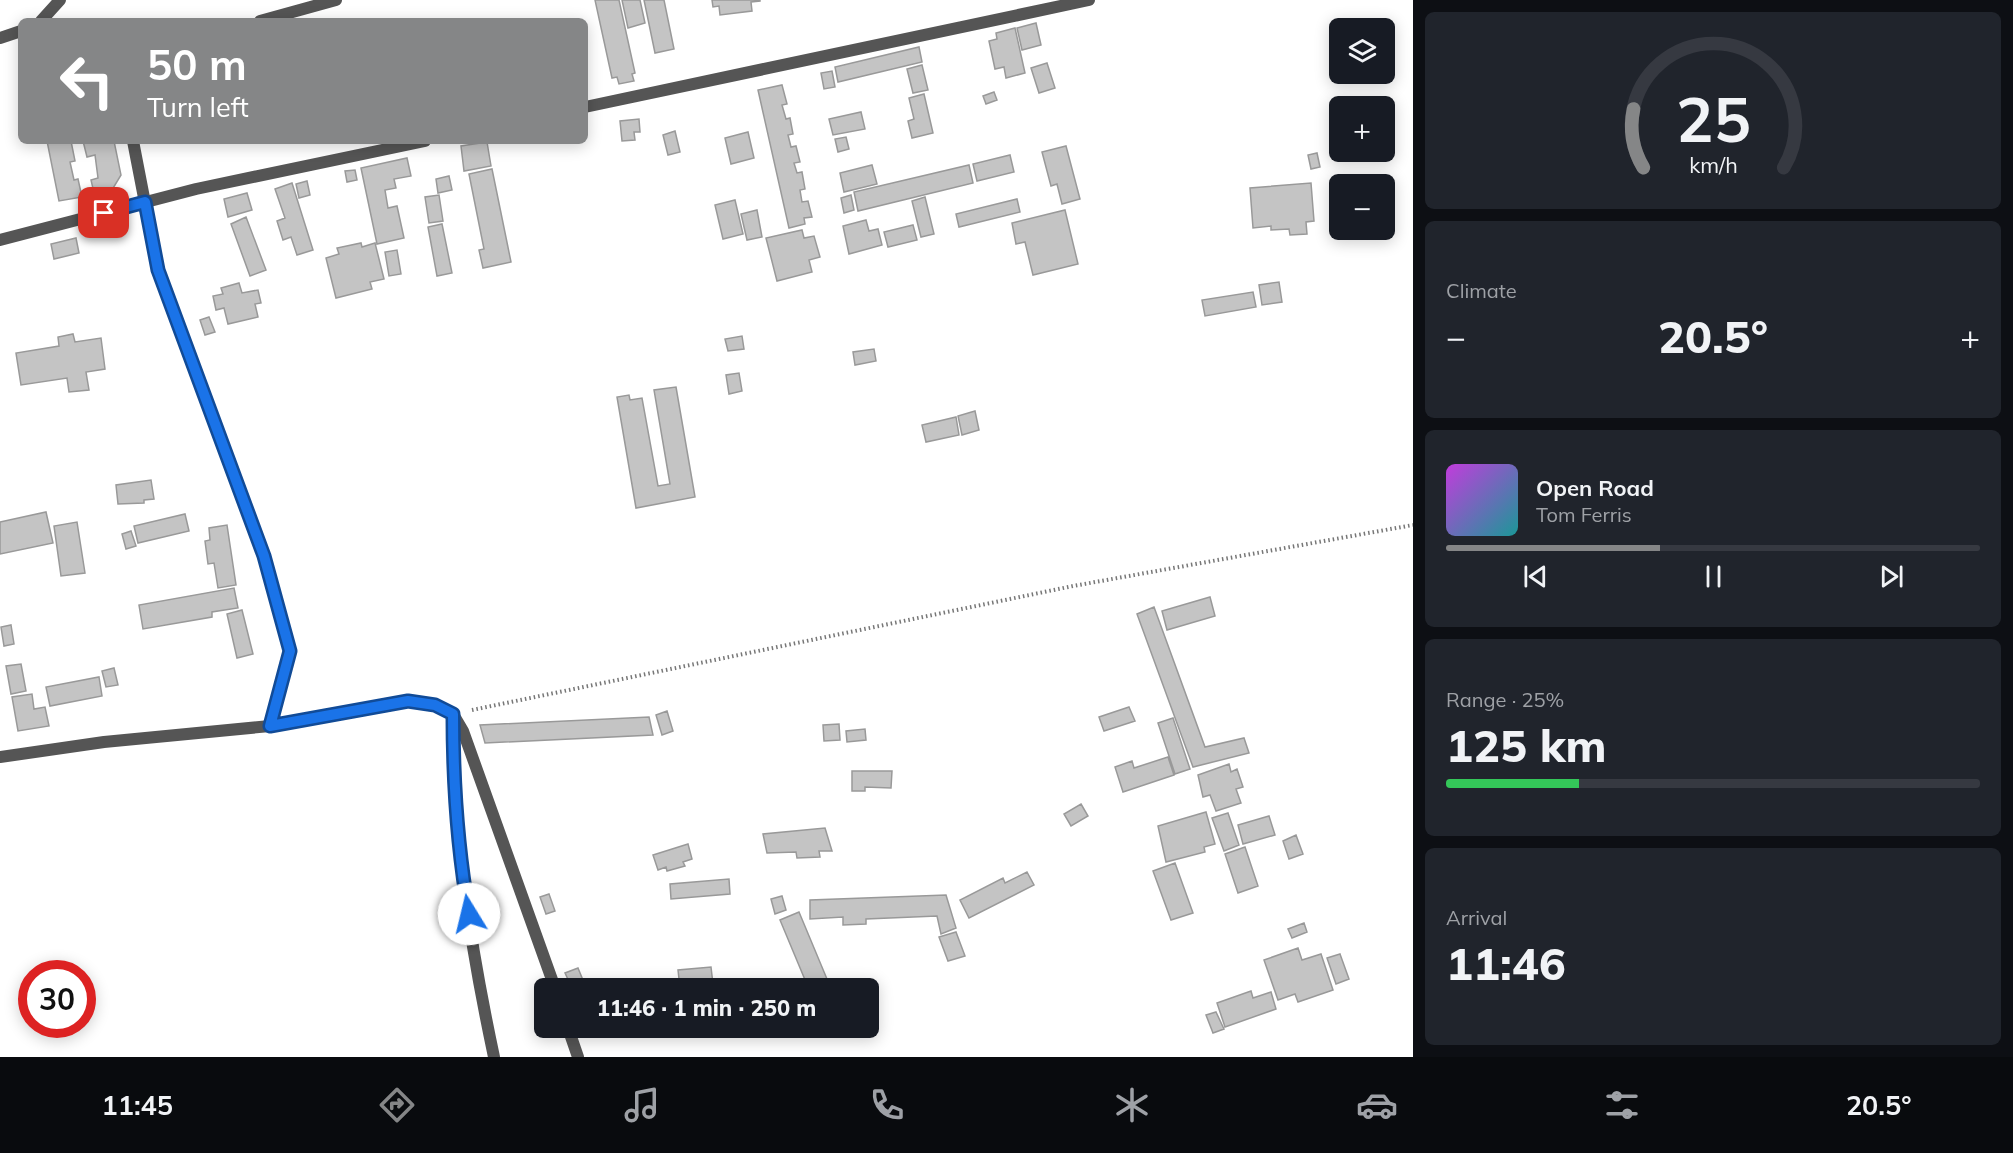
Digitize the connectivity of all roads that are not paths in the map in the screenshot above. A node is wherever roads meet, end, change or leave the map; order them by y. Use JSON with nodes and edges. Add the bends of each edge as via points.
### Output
{"nodes":[{"id":1,"x":60,"y":0,"type":"edge"},
{"id":2,"x":336,"y":0,"type":"edge"},
{"id":3,"x":1089,"y":0,"type":"edge"},
{"id":4,"x":44,"y":18,"type":"edge"},
{"id":5,"x":271,"y":18,"type":"edge"},
{"id":6,"x":18,"y":32,"type":"edge"},
{"id":7,"x":0,"y":38,"type":"edge"},
{"id":8,"x":588,"y":106,"type":"edge"},
{"id":9,"x":134,"y":144,"type":"edge"},
{"id":10,"x":411,"y":144,"type":"edge"},
{"id":11,"x":145,"y":202,"type":"junction"},
{"id":12,"x":0,"y":240,"type":"edge"},
{"id":13,"x":453,"y":714,"type":"junction"},
{"id":14,"x":270,"y":726,"type":"junction"},
{"id":15,"x":0,"y":757,"type":"edge"},
{"id":16,"x":552,"y":978,"type":"edge"},
{"id":17,"x":572,"y":1038,"type":"edge"},
{"id":18,"x":494,"y":1057,"type":"edge"},
{"id":19,"x":579,"y":1057,"type":"edge"}],
"edges":[{"from":1,"to":4,"type":"street"},
{"from":2,"to":5,"type":"street"},
{"from":3,"to":8,"type":"street"},
{"from":6,"to":7,"type":"street"},
{"from":9,"to":11,"type":"street"},
{"from":10,"to":11,"type":"street"},
{"from":11,"to":12,"type":"street"},
{"from":11,"to":14,"type":"street","via":[[158,270],[264,556],[290,651]]},
{"from":13,"to":14,"type":"street","via":[[435,705],[408,701]]},
{"from":13,"to":16,"type":"street","via":[[502,835]]},
{"from":13,"to":18,"type":"street","via":[[457,846]]},
{"from":14,"to":15,"type":"street","via":[[104,742]]},
{"from":17,"to":19,"type":"street"}]}
